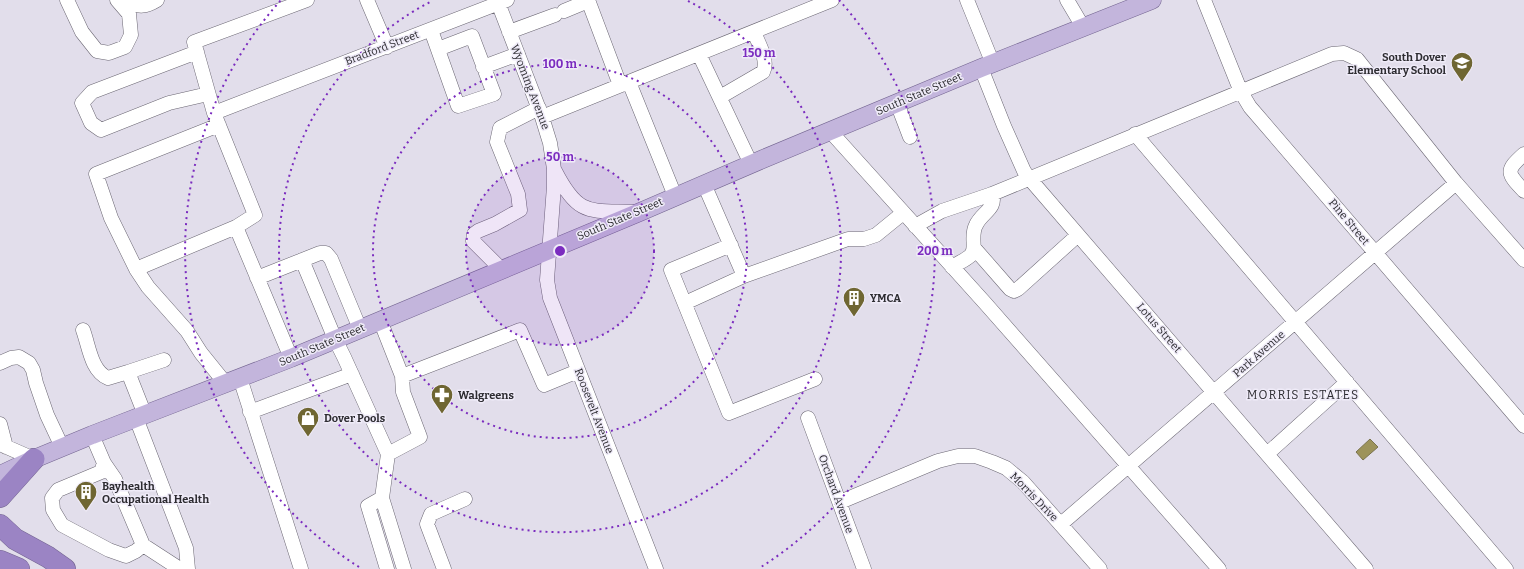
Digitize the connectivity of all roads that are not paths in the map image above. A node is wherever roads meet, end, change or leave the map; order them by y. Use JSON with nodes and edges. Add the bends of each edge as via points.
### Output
{"nodes":[{"id":1,"x":67,"y":0,"type":"edge"},
{"id":2,"x":117,"y":0,"type":"edge"},
{"id":3,"x":129,"y":0,"type":"edge"},
{"id":4,"x":157,"y":0,"type":"edge"},
{"id":5,"x":307,"y":0,"type":"edge"},
{"id":6,"x":367,"y":0,"type":"edge"},
{"id":7,"x":832,"y":0,"type":"edge"},
{"id":8,"x":966,"y":0,"type":"edge"},
{"id":9,"x":1067,"y":0,"type":"edge"},
{"id":10,"x":1152,"y":0,"type":"edge"},
{"id":11,"x":1204,"y":0,"type":"edge"},
{"id":12,"x":501,"y":1,"type":"edge"},
{"id":13,"x":588,"y":1,"type":"edge"},
{"id":14,"x":1084,"y":27,"type":"junction"},
{"id":15,"x":431,"y":30,"type":"junction"},
{"id":16,"x":509,"y":32,"type":"junction"},
{"id":17,"x":754,"y":32,"type":"junction"},
{"id":18,"x":196,"y":47,"type":"junction"},
{"id":19,"x":387,"y":47,"type":"junction"},
{"id":20,"x":438,"y":49,"type":"junction"},
{"id":21,"x":518,"y":54,"type":"junction"},
{"id":22,"x":700,"y":54,"type":"junction"},
{"id":23,"x":987,"y":66,"type":"junction"},
{"id":24,"x":484,"y":67,"type":"junction"},
{"id":25,"x":624,"y":84,"type":"junction"},
{"id":26,"x":1240,"y":92,"type":"junction"},
{"id":27,"x":208,"y":94,"type":"junction"},
{"id":28,"x":720,"y":97,"type":"junction"},
{"id":29,"x":897,"y":103,"type":"junction"},
{"id":30,"x":541,"y":112,"type":"junction"},
{"id":31,"x":216,"y":119,"type":"junction"},
{"id":32,"x":830,"y":131,"type":"junction"},
{"id":33,"x":1135,"y":134,"type":"junction"},
{"id":34,"x":910,"y":137,"type":"dead end"},
{"id":35,"x":1524,"y":154,"type":"edge"},
{"id":36,"x":751,"y":164,"type":"junction"},
{"id":37,"x":554,"y":169,"type":"junction"},
{"id":38,"x":1029,"y":178,"type":"junction"},
{"id":39,"x":1456,"y":183,"type":"junction"},
{"id":40,"x":704,"y":184,"type":"junction"},
{"id":41,"x":1524,"y":191,"type":"edge"},
{"id":42,"x":992,"y":194,"type":"junction"},
{"id":43,"x":675,"y":196,"type":"junction"},
{"id":44,"x":640,"y":212,"type":"junction"},
{"id":45,"x":903,"y":212,"type":"junction"},
{"id":46,"x":236,"y":226,"type":"junction"},
{"id":47,"x":915,"y":226,"type":"junction"},
{"id":48,"x":1078,"y":235,"type":"junction"},
{"id":49,"x":731,"y":245,"type":"junction"},
{"id":50,"x":975,"y":248,"type":"junction"},
{"id":51,"x":550,"y":249,"type":"junction"},
{"id":52,"x":1375,"y":254,"type":"junction"},
{"id":53,"x":302,"y":260,"type":"junction"},
{"id":54,"x":1524,"y":260,"type":"edge"},
{"id":55,"x":952,"y":267,"type":"junction"},
{"id":56,"x":136,"y":269,"type":"junction"},
{"id":57,"x":501,"y":269,"type":"junction"},
{"id":58,"x":744,"y":276,"type":"junction"},
{"id":59,"x":257,"y":278,"type":"junction"},
{"id":60,"x":685,"y":303,"type":"junction"},
{"id":61,"x":380,"y":320,"type":"junction"},
{"id":62,"x":1296,"y":322,"type":"junction"},
{"id":63,"x":360,"y":329,"type":"junction"},
{"id":64,"x":83,"y":330,"type":"dead end"},
{"id":65,"x":335,"y":339,"type":"junction"},
{"id":66,"x":291,"y":358,"type":"junction"},
{"id":67,"x":164,"y":360,"type":"dead end"},
{"id":68,"x":0,"y":363,"type":"edge"},
{"id":69,"x":578,"y":371,"type":"junction"},
{"id":70,"x":128,"y":372,"type":"junction"},
{"id":71,"x":352,"y":374,"type":"junction"},
{"id":72,"x":402,"y":376,"type":"junction"},
{"id":73,"x":815,"y":378,"type":"dead end"},
{"id":74,"x":233,"y":381,"type":"junction"},
{"id":75,"x":1347,"y":382,"type":"junction"},
{"id":76,"x":1214,"y":392,"type":"junction"},
{"id":77,"x":250,"y":412,"type":"junction"},
{"id":78,"x":140,"y":417,"type":"junction"},
{"id":79,"x":808,"y":418,"type":"dead end"},
{"id":80,"x":0,"y":424,"type":"edge"},
{"id":81,"x":1524,"y":426,"type":"edge"},
{"id":82,"x":92,"y":435,"type":"junction"},
{"id":83,"x":3,"y":446,"type":"edge"},
{"id":84,"x":62,"y":447,"type":"junction"},
{"id":85,"x":388,"y":454,"type":"junction"},
{"id":86,"x":1267,"y":454,"type":"junction"},
{"id":87,"x":34,"y":459,"type":"junction"},
{"id":88,"x":104,"y":463,"type":"junction"},
{"id":89,"x":1128,"y":466,"type":"junction"},
{"id":90,"x":1,"y":474,"type":"edge"},
{"id":91,"x":0,"y":498,"type":"edge"},
{"id":92,"x":382,"y":498,"type":"junction"},
{"id":93,"x":465,"y":499,"type":"dead end"},
{"id":94,"x":840,"y":502,"type":"junction"},
{"id":95,"x":1061,"y":524,"type":"junction"},
{"id":96,"x":0,"y":525,"type":"edge"},
{"id":97,"x":0,"y":544,"type":"edge"},
{"id":98,"x":143,"y":545,"type":"junction"},
{"id":99,"x":0,"y":560,"type":"edge"},
{"id":100,"x":19,"y":569,"type":"edge"},
{"id":101,"x":48,"y":569,"type":"edge"},
{"id":102,"x":65,"y":569,"type":"edge"},
{"id":103,"x":180,"y":569,"type":"edge"},
{"id":104,"x":188,"y":569,"type":"edge"},
{"id":105,"x":301,"y":569,"type":"edge"},
{"id":106,"x":387,"y":569,"type":"edge"},
{"id":107,"x":404,"y":569,"type":"edge"},
{"id":108,"x":444,"y":569,"type":"edge"},
{"id":109,"x":656,"y":569,"type":"edge"},
{"id":110,"x":864,"y":569,"type":"edge"},
{"id":111,"x":1100,"y":569,"type":"edge"},
{"id":112,"x":1219,"y":569,"type":"edge"},
{"id":113,"x":1366,"y":569,"type":"edge"},
{"id":114,"x":1506,"y":569,"type":"edge"}],
"edges":[{"from":1,"to":2,"type":"street","via":[[82,32],[97,51],[109,53],[125,47],[131,35],[129,14]]},
{"from":3,"to":4,"type":"street","via":[[138,6],[144,6]]},
{"from":5,"to":18,"type":"street"},
{"from":6,"to":19,"type":"street"},
{"from":7,"to":17,"type":"street"},
{"from":8,"to":23,"type":"street","name":"Lotus Street"},
{"from":9,"to":14,"type":"street"},
{"from":10,"to":14,"type":"main road","name":"South State Street"},
{"from":11,"to":26,"type":"street","name":"Pine Street"},
{"from":12,"to":15,"type":"street","name":"Bradford Street"},
{"from":12,"to":16,"type":"street","name":"Wyoming Avenue"},
{"from":13,"to":16,"type":"street"},
{"from":13,"to":25,"type":"street"},
{"from":14,"to":23,"type":"main road","name":"South State Street"},
{"from":15,"to":19,"type":"street","name":"Bradford Street"},
{"from":15,"to":20,"type":"street"},
{"from":16,"to":21,"type":"street","name":"Wyoming Avenue"},
{"from":17,"to":22,"type":"street"},
{"from":17,"to":28,"type":"street","via":[[765,67],[762,72]]},
{"from":18,"to":27,"type":"street"},
{"from":18,"to":27,"type":"street","via":[[92,92],[82,103],[91,122],[101,130],[169,103]]},
{"from":19,"to":31,"type":"street","name":"Bradford Street","via":[[266,93]]},
{"from":20,"to":24,"type":"street","via":[[472,36]]},
{"from":20,"to":24,"type":"street","via":[[458,106],[494,94]]},
{"from":21,"to":24,"type":"street"},
{"from":21,"to":30,"type":"street","name":"Wyoming Avenue"},
{"from":22,"to":25,"type":"street"},
{"from":22,"to":28,"type":"street"},
{"from":23,"to":29,"type":"main road","name":"South State Street"},
{"from":23,"to":38,"type":"street","name":"Lotus Street","via":[[1004,126]]},
{"from":25,"to":30,"type":"street"},
{"from":25,"to":43,"type":"street"},
{"from":26,"to":33,"type":"street"},
{"from":26,"to":39,"type":"street","via":[[1332,54],[1344,53],[1357,59]]},
{"from":26,"to":52,"type":"street","name":"Pine Street"},
{"from":27,"to":31,"type":"street"},
{"from":28,"to":36,"type":"street"},
{"from":29,"to":32,"type":"main road","name":"South State Street"},
{"from":29,"to":34,"type":"street"},
{"from":30,"to":37,"type":"street","name":"Wyoming Avenue"},
{"from":30,"to":57,"type":"street","via":[[500,128],[497,142],[518,194],[520,210],[478,231],[474,234],[473,241]]},
{"from":31,"to":46,"type":"street","via":[[256,215]]},
{"from":31,"to":56,"type":"street","name":"Bradford Street","via":[[96,174],[111,218]]},
{"from":32,"to":36,"type":"main road","name":"South State Street"},
{"from":32,"to":45,"type":"street"},
{"from":33,"to":38,"type":"street"},
{"from":33,"to":62,"type":"street"},
{"from":35,"to":41,"type":"street","via":[[1510,170],[1512,178]]},
{"from":36,"to":40,"type":"main road","name":"South State Street"},
{"from":37,"to":44,"type":"street","via":[[564,189],[582,206],[591,210]]},
{"from":37,"to":51,"type":"street","name":"Wyoming Avenue"},
{"from":38,"to":42,"type":"street"},
{"from":38,"to":48,"type":"street","name":"Lotus Street"},
{"from":39,"to":52,"type":"street","name":"Park Avenue"},
{"from":39,"to":54,"type":"street"},
{"from":40,"to":43,"type":"main road","name":"South State Street"},
{"from":40,"to":49,"type":"street"},
{"from":42,"to":47,"type":"street","via":[[942,211]]},
{"from":42,"to":50,"type":"street","via":[[995,201],[993,206],[976,223],[972,233]]},
{"from":43,"to":44,"type":"main road","name":"South State Street"},
{"from":44,"to":51,"type":"main road","name":"South State Street"},
{"from":45,"to":47,"type":"street"},
{"from":45,"to":58,"type":"street","via":[[876,235],[864,239],[848,239]]},
{"from":46,"to":56,"type":"street"},
{"from":46,"to":59,"type":"street"},
{"from":47,"to":55,"type":"street"},
{"from":48,"to":50,"type":"street","via":[[1014,291]]},
{"from":48,"to":76,"type":"street","name":"Lotus Street"},
{"from":49,"to":58,"type":"street"},
{"from":49,"to":60,"type":"street","via":[[671,270]]},
{"from":50,"to":55,"type":"street","via":[[971,255]]},
{"from":51,"to":57,"type":"main road","name":"South State Street"},
{"from":51,"to":69,"type":"street","name":"Roosevelt Avenue","via":[[547,280],[550,298]]},
{"from":52,"to":62,"type":"street","name":"Park Avenue"},
{"from":52,"to":81,"type":"street","name":"Pine Street"},
{"from":53,"to":59,"type":"street"},
{"from":53,"to":63,"type":"street","via":[[320,252],[326,253],[331,259]]},
{"from":53,"to":65,"type":"street"},
{"from":55,"to":89,"type":"street"},
{"from":56,"to":74,"type":"street","via":[[148,287],[187,330],[201,353]]},
{"from":57,"to":61,"type":"main road","name":"South State Street"},
{"from":58,"to":60,"type":"street"},
{"from":59,"to":66,"type":"street"},
{"from":60,"to":73,"type":"street","via":[[729,413]]},
{"from":61,"to":63,"type":"main road","name":"South State Street"},
{"from":61,"to":72,"type":"street"},
{"from":62,"to":75,"type":"street"},
{"from":62,"to":76,"type":"street","name":"Park Avenue"},
{"from":63,"to":65,"type":"main road","name":"South State Street"},
{"from":64,"to":70,"type":"street","via":[[96,370],[101,375],[108,378]]},
{"from":65,"to":66,"type":"main road","name":"South State Street"},
{"from":65,"to":71,"type":"street"},
{"from":66,"to":74,"type":"main road","name":"South State Street"},
{"from":67,"to":70,"type":"street"},
{"from":68,"to":84,"type":"street","via":[[19,357],[29,363]]},
{"from":69,"to":72,"type":"street","via":[[544,385],[520,330]]},
{"from":69,"to":109,"type":"street","name":"Roosevelt Avenue"},
{"from":70,"to":78,"type":"street"},
{"from":71,"to":77,"type":"street"},
{"from":71,"to":85,"type":"street"},
{"from":72,"to":85,"type":"street","via":[[403,392],[420,437]]},
{"from":74,"to":77,"type":"street"},
{"from":74,"to":78,"type":"main road","name":"South State Street"},
{"from":75,"to":86,"type":"street"},
{"from":75,"to":114,"type":"street"},
{"from":76,"to":86,"type":"street","name":"Lotus Street"},
{"from":76,"to":89,"type":"street","name":"Park Avenue"},
{"from":77,"to":105,"type":"street"},
{"from":78,"to":82,"type":"main road","name":"South State Street"},
{"from":78,"to":104,"type":"street","via":[[186,548]]},
{"from":79,"to":94,"type":"street","name":"Orchard Avenue"},
{"from":80,"to":83,"type":"street"},
{"from":82,"to":84,"type":"main road","name":"South State Street"},
{"from":82,"to":88,"type":"street"},
{"from":83,"to":87,"type":"street"},
{"from":84,"to":87,"type":"main road","name":"South State Street"},
{"from":85,"to":92,"type":"street"},
{"from":86,"to":113,"type":"street","name":"Lotus Street"},
{"from":87,"to":90,"type":"main road","name":"South State Street"},
{"from":87,"to":91,"type":"highway"},
{"from":88,"to":98,"type":"street","via":[[115,479]]},
{"from":88,"to":98,"type":"street","via":[[101,472],[58,490],[52,498],[53,510],[62,525],[109,550],[126,556]]},
{"from":89,"to":95,"type":"street","name":"Park Avenue"},
{"from":89,"to":112,"type":"street"},
{"from":92,"to":106,"type":"street","via":[[368,506]]},
{"from":92,"to":107,"type":"street"},
{"from":93,"to":108,"type":"street","via":[[431,514],[427,524]]},
{"from":94,"to":95,"type":"street","name":"Morris Drive","via":[[938,461],[958,456],[975,456],[1006,468],[1023,482]]},
{"from":94,"to":110,"type":"street","name":"Orchard Avenue"},
{"from":95,"to":111,"type":"street","name":"Morris Drive"},
{"from":96,"to":102,"type":"highway","via":[[15,539]]},
{"from":97,"to":101,"type":"highway"},
{"from":98,"to":103,"type":"street"},
{"from":99,"to":100,"type":"highway"}]}
